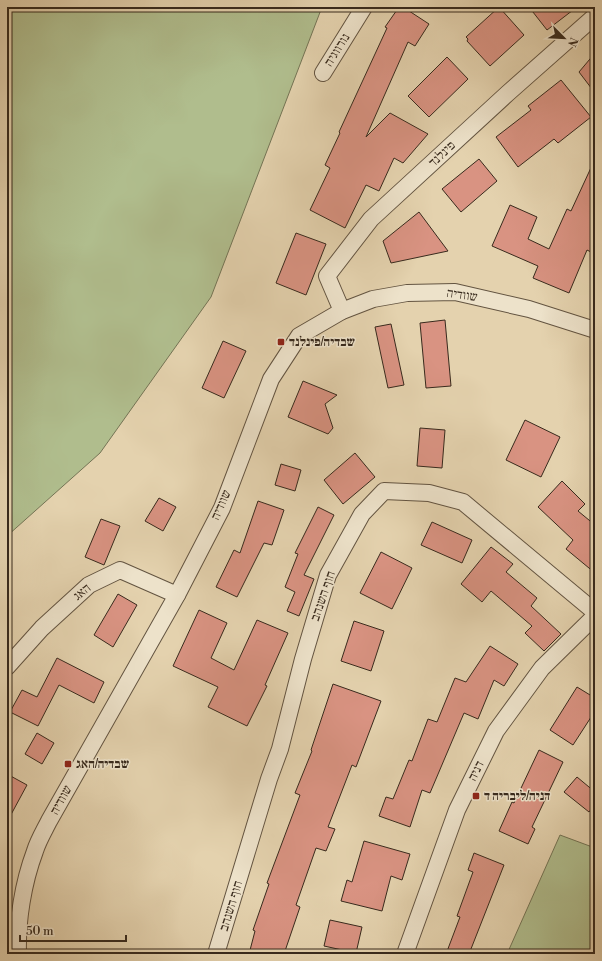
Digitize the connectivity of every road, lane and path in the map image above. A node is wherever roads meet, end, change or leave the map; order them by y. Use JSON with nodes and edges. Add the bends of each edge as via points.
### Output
{"nodes":[{"id":1,"x":364,"y":7,"type":"edge"},
{"id":2,"x":595,"y":16,"type":"edge"},
{"id":3,"x":323,"y":73,"type":"dead end"},
{"id":4,"x":342,"y":311,"type":"junction"},
{"id":5,"x":595,"y":330,"type":"edge"},
{"id":6,"x":177,"y":594,"type":"junction"},
{"id":7,"x":595,"y":612,"type":"edge"},
{"id":8,"x":595,"y":616,"type":"edge"},
{"id":9,"x":7,"y":667,"type":"edge"},
{"id":10,"x":18,"y":954,"type":"edge"},
{"id":11,"x":216,"y":954,"type":"edge"},
{"id":12,"x":404,"y":954,"type":"edge"}],
"edges":[{"from":1,"to":3,"type":"street","name":"נורווגיה"},
{"from":2,"to":4,"type":"street","name":"פינלנד","via":[[371,219],[327,276]]},
{"from":4,"to":5,"type":"street","name":"שוודיה","via":[[373,299],[407,293],[455,292],[529,309]]},
{"from":4,"to":6,"type":"street","name":"שוודיה","via":[[298,336],[271,379],[222,508]]},
{"from":6,"to":9,"type":"street","name":"האג","via":[[120,570],[89,585],[42,628]]},
{"from":6,"to":10,"type":"street","name":"שוודיה","via":[[53,814],[35,851],[25,886]]},
{"from":7,"to":11,"type":"street","name":"חוף השנהב","via":[[463,502],[429,493],[384,491],[362,514],[328,575],[280,749]]},
{"from":8,"to":12,"type":"street","name":"דניה","via":[[542,668],[496,731],[457,810]]}]}
